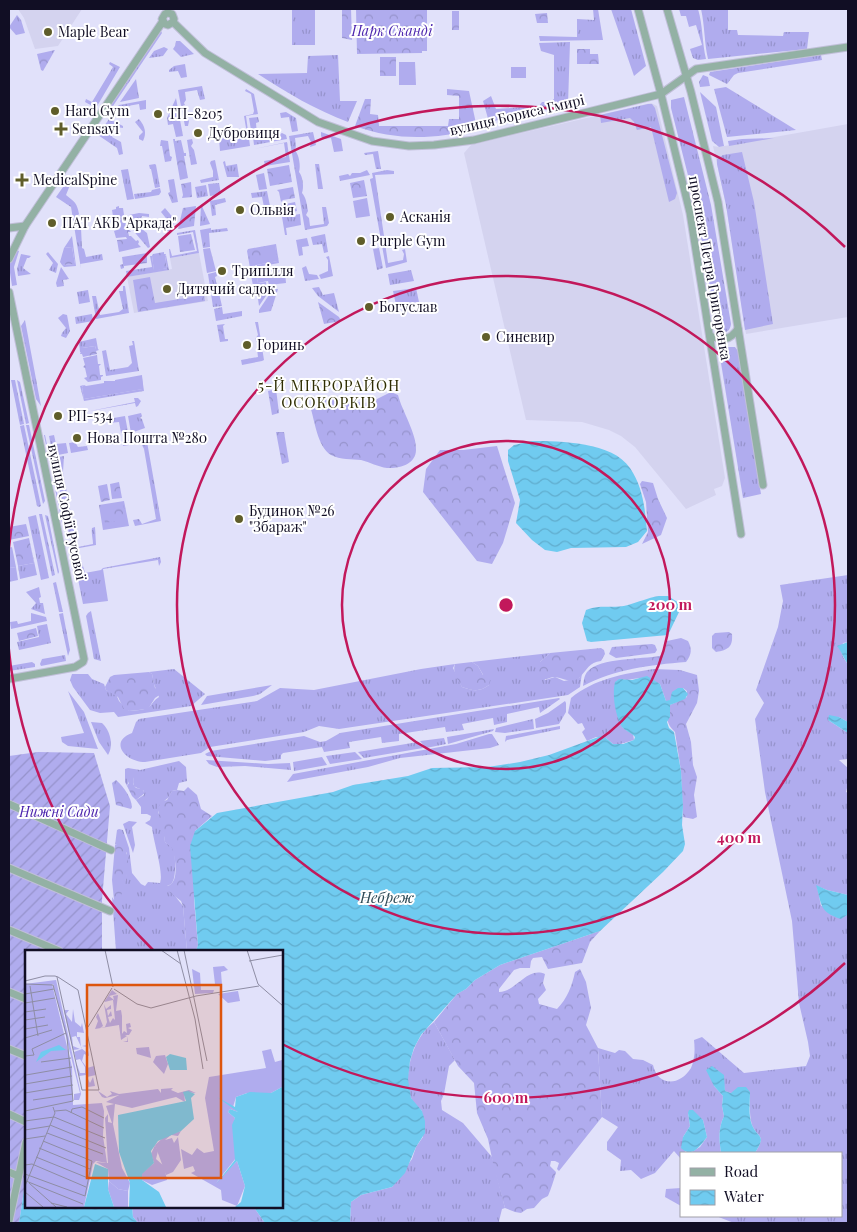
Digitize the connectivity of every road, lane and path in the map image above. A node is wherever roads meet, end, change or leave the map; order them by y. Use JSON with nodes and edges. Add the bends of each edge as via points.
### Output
{"nodes":[{"id":1,"x":638,"y":9,"type":"edge"},
{"id":2,"x":667,"y":9,"type":"edge"},
{"id":3,"x":168,"y":11,"type":"edge"},
{"id":4,"x":162,"y":21,"type":"junction"},
{"id":5,"x":173,"y":22,"type":"junction"},
{"id":6,"x":848,"y":47,"type":"edge"},
{"id":7,"x":686,"y":76,"type":"junction"},
{"id":8,"x":661,"y":94,"type":"junction"},
{"id":9,"x":25,"y":226,"type":"junction"},
{"id":10,"x":9,"y":228,"type":"edge"},
{"id":11,"x":9,"y":259,"type":"edge"},
{"id":12,"x":9,"y":292,"type":"edge"},
{"id":13,"x":738,"y":329,"type":"junction"},
{"id":14,"x":710,"y":336,"type":"junction"},
{"id":15,"x":763,"y":485,"type":"dead end"},
{"id":16,"x":741,"y":534,"type":"dead end"},
{"id":17,"x":9,"y":679,"type":"edge"},
{"id":18,"x":9,"y":804,"type":"edge"},
{"id":19,"x":111,"y":850,"type":"dead end"},
{"id":20,"x":9,"y":868,"type":"edge"},
{"id":21,"x":110,"y":912,"type":"dead end"},
{"id":22,"x":9,"y":930,"type":"edge"},
{"id":23,"x":57,"y":950,"type":"edge"},
{"id":24,"x":9,"y":992,"type":"edge"},
{"id":25,"x":25,"y":999,"type":"edge"},
{"id":26,"x":9,"y":1049,"type":"edge"},
{"id":27,"x":25,"y":1056,"type":"edge"},
{"id":28,"x":9,"y":1114,"type":"edge"},
{"id":29,"x":25,"y":1122,"type":"edge"},
{"id":30,"x":25,"y":1146,"type":"edge"},
{"id":31,"x":9,"y":1172,"type":"edge"},
{"id":32,"x":18,"y":1176,"type":"junction"},
{"id":33,"x":9,"y":1220,"type":"edge"}],
"edges":[{"from":1,"to":8,"type":"street","name":"проспект Петра Григоренка"},
{"from":2,"to":7,"type":"street","name":"проспект Петра Григоренка"},
{"from":3,"to":4,"type":"street","name":"вулиця Бориса Гмирі"},
{"from":3,"to":5,"type":"street","name":"вулиця Бориса Гмирі","via":[[174,17]]},
{"from":4,"to":5,"type":"street","via":[[168,25]]},
{"from":4,"to":9,"type":"street","name":"вулиця Бориса Гмирі"},
{"from":5,"to":8,"type":"street","name":"вулиця Бориса Гмирі","via":[[205,53],[318,122],[392,145],[434,145],[474,140]]},
{"from":6,"to":7,"type":"street","via":[[696,69]]},
{"from":7,"to":8,"type":"street"},
{"from":7,"to":13,"type":"street","name":"проспект Петра Григоренка","via":[[718,202]]},
{"from":8,"to":14,"type":"street","name":"проспект Петра Григоренка","via":[[690,213]]},
{"from":9,"to":10,"type":"street"},
{"from":9,"to":11,"type":"street","name":"вулиця Бориса Гмирі"},
{"from":12,"to":17,"type":"street","name":"вулиця Софії Русової","via":[[84,659],[75,667]]},
{"from":13,"to":14,"type":"street","via":[[728,339]]},
{"from":13,"to":15,"type":"street","name":"проспект Петра Григоренка"},
{"from":14,"to":16,"type":"street","name":"проспект Петра Григоренка"},
{"from":18,"to":19,"type":"street"},
{"from":20,"to":21,"type":"street"},
{"from":22,"to":23,"type":"street"},
{"from":24,"to":25,"type":"street"},
{"from":26,"to":27,"type":"street"},
{"from":28,"to":29,"type":"street"},
{"from":30,"to":32,"type":"street"},
{"from":31,"to":32,"type":"street"},
{"from":32,"to":33,"type":"street"}]}
